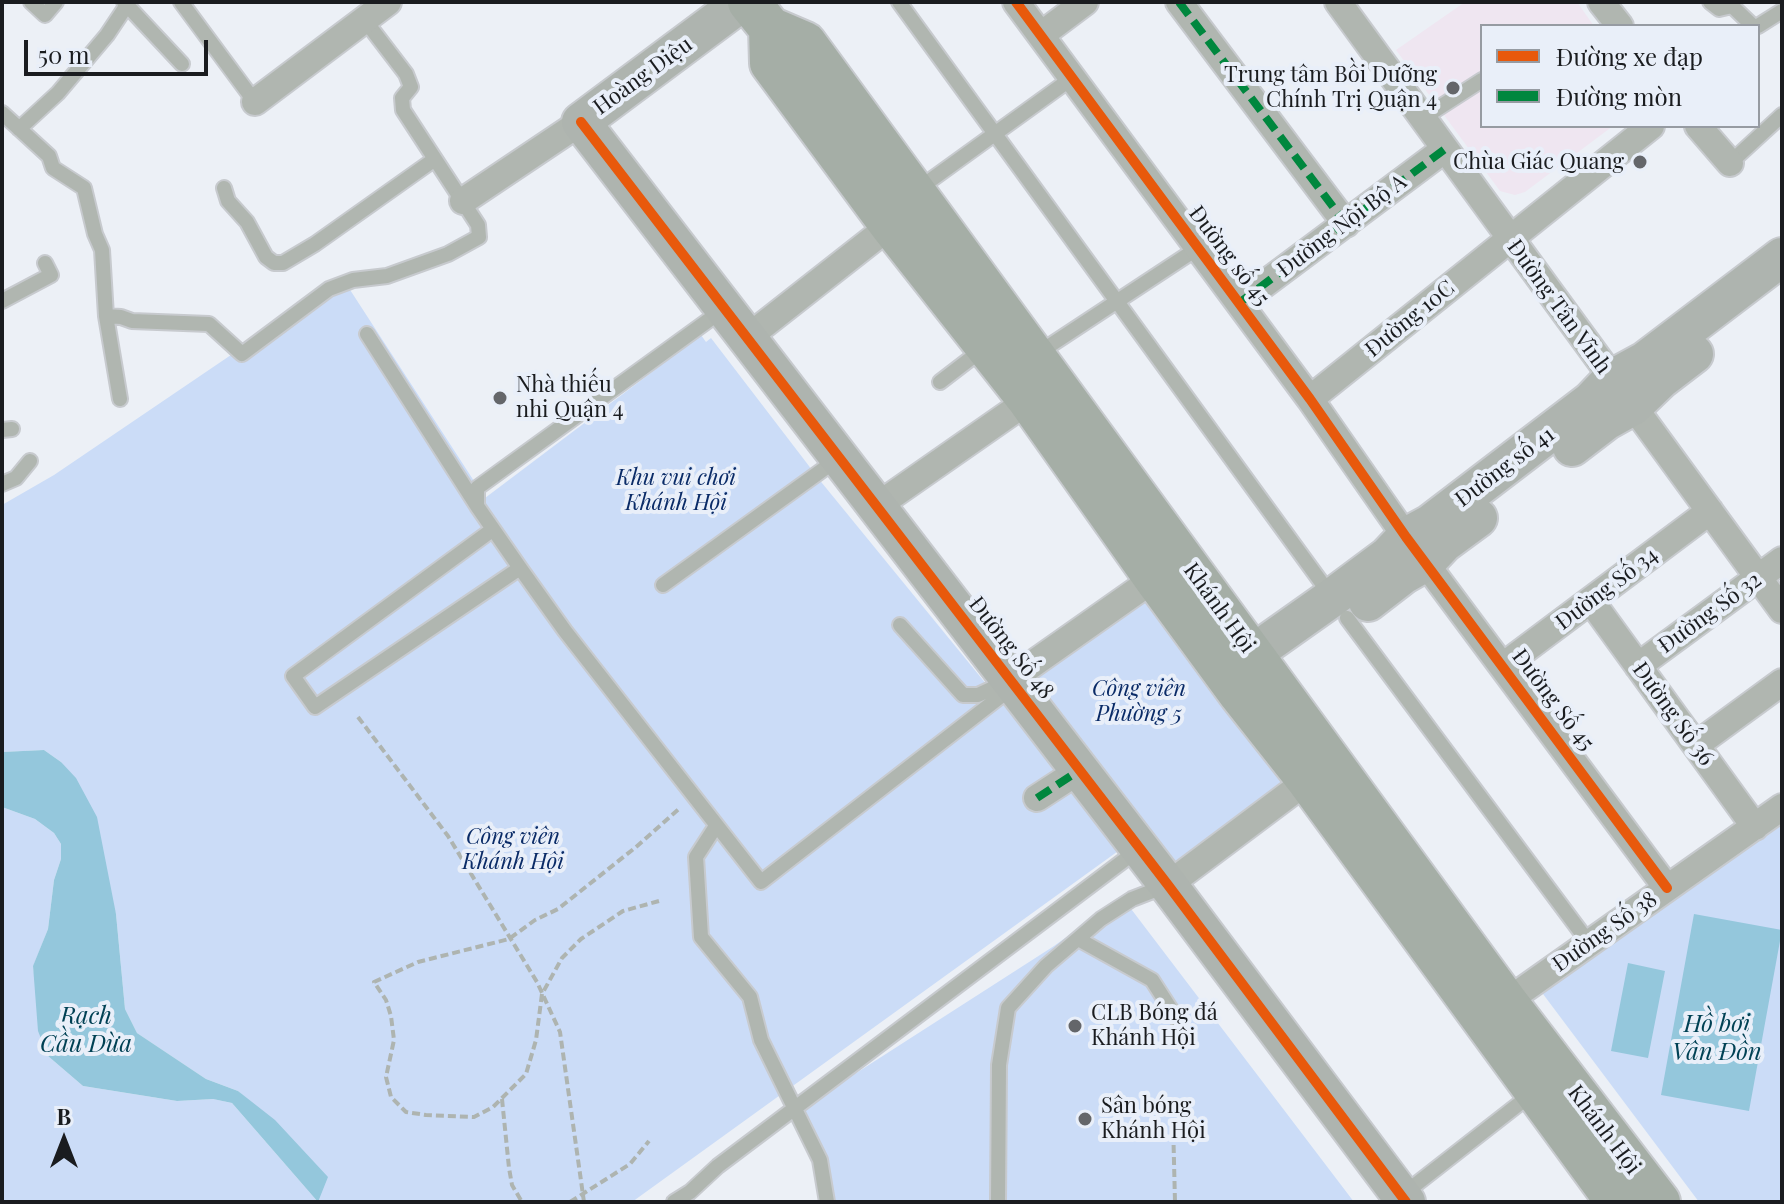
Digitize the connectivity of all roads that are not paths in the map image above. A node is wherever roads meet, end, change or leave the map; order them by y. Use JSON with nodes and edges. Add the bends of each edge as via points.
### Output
{"nodes":[{"id":1,"x":31,"y":2,"type":"edge"},
{"id":2,"x":56,"y":2,"type":"edge"},
{"id":3,"x":181,"y":2,"type":"edge"},
{"id":4,"x":899,"y":2,"type":"edge"},
{"id":5,"x":1016,"y":2,"type":"edge"},
{"id":6,"x":1085,"y":2,"type":"edge"},
{"id":7,"x":1179,"y":2,"type":"edge"},
{"id":8,"x":1338,"y":2,"type":"edge"},
{"id":9,"x":1601,"y":2,"type":"edge"},
{"id":10,"x":1710,"y":2,"type":"edge"},
{"id":11,"x":1778,"y":2,"type":"edge"},
{"id":12,"x":126,"y":3,"type":"edge"},
{"id":13,"x":375,"y":8,"type":"edge"},
{"id":14,"x":754,"y":11,"type":"edge"},
{"id":15,"x":1782,"y":11,"type":"edge"},
{"id":16,"x":1618,"y":24,"type":"edge"},
{"id":17,"x":1754,"y":24,"type":"edge"},
{"id":18,"x":1759,"y":24,"type":"edge"},
{"id":19,"x":1041,"y":35,"type":"junction"},
{"id":20,"x":182,"y":64,"type":"dead end"},
{"id":21,"x":1072,"y":78,"type":"junction"},
{"id":22,"x":1480,"y":81,"type":"edge"},
{"id":23,"x":255,"y":102,"type":"joint"},
{"id":24,"x":2,"y":113,"type":"edge"},
{"id":25,"x":1782,"y":115,"type":"edge"},
{"id":26,"x":1423,"y":118,"type":"junction"},
{"id":27,"x":581,"y":122,"type":"junction"},
{"id":28,"x":1648,"y":128,"type":"edge"},
{"id":29,"x":1700,"y":128,"type":"edge"},
{"id":30,"x":19,"y":129,"type":"junction"},
{"id":31,"x":996,"y":135,"type":"junction"},
{"id":32,"x":1445,"y":149,"type":"junction"},
{"id":33,"x":435,"y":159,"type":"junction"},
{"id":34,"x":1730,"y":163,"type":"joint"},
{"id":35,"x":224,"y":188,"type":"dead end"},
{"id":36,"x":463,"y":201,"type":"junction"},
{"id":37,"x":902,"y":208,"type":"junction"},
{"id":38,"x":1346,"y":224,"type":"junction"},
{"id":39,"x":1509,"y":238,"type":"junction"},
{"id":40,"x":1198,"y":248,"type":"junction"},
{"id":41,"x":1782,"y":257,"type":"edge"},
{"id":42,"x":45,"y":263,"type":"dead end"},
{"id":43,"x":1782,"y":286,"type":"edge"},
{"id":44,"x":5,"y":295,"type":"edge"},
{"id":45,"x":1117,"y":301,"type":"junction"},
{"id":46,"x":1239,"y":303,"type":"junction"},
{"id":47,"x":724,"y":308,"type":"junction"},
{"id":48,"x":106,"y":316,"type":"junction"},
{"id":49,"x":367,"y":334,"type":"dead end"},
{"id":50,"x":747,"y":338,"type":"junction"},
{"id":51,"x":987,"y":347,"type":"junction"},
{"id":52,"x":1034,"y":356,"type":"junction"},
{"id":53,"x":940,"y":382,"type":"dead end"},
{"id":54,"x":1622,"y":392,"type":"junction"},
{"id":55,"x":120,"y":399,"type":"dead end"},
{"id":56,"x":1310,"y":399,"type":"junction"},
{"id":57,"x":1029,"y":400,"type":"junction"},
{"id":58,"x":839,"y":458,"type":"junction"},
{"id":59,"x":30,"y":461,"type":"dead end"},
{"id":60,"x":2,"y":484,"type":"edge"},
{"id":61,"x":477,"y":506,"type":"junction"},
{"id":62,"x":877,"y":506,"type":"junction"},
{"id":63,"x":1710,"y":511,"type":"junction"},
{"id":64,"x":492,"y":530,"type":"junction"},
{"id":65,"x":1416,"y":549,"type":"junction"},
{"id":66,"x":1782,"y":560,"type":"edge"},
{"id":67,"x":520,"y":568,"type":"junction"},
{"id":68,"x":1155,"y":578,"type":"junction"},
{"id":69,"x":1758,"y":578,"type":"junction"},
{"id":70,"x":663,"y":585,"type":"dead end"},
{"id":71,"x":1591,"y":601,"type":"junction"},
{"id":72,"x":1340,"y":607,"type":"junction"},
{"id":73,"x":1782,"y":610,"type":"edge"},
{"id":74,"x":900,"y":625,"type":"dead end"},
{"id":75,"x":1503,"y":666,"type":"junction"},
{"id":76,"x":1638,"y":666,"type":"junction"},
{"id":77,"x":1246,"y":674,"type":"junction"},
{"id":78,"x":1782,"y":682,"type":"edge"},
{"id":79,"x":1013,"y":683,"type":"junction"},
{"id":80,"x":1696,"y":745,"type":"junction"},
{"id":81,"x":1080,"y":770,"type":"junction"},
{"id":82,"x":1308,"y":780,"type":"junction"},
{"id":83,"x":1037,"y":798,"type":"dead end"},
{"id":84,"x":1782,"y":807,"type":"edge"},
{"id":85,"x":716,"y":826,"type":"junction"},
{"id":86,"x":1755,"y":827,"type":"junction"},
{"id":87,"x":1140,"y":848,"type":"junction"},
{"id":88,"x":1168,"y":885,"type":"junction"},
{"id":89,"x":1667,"y":888,"type":"junction"},
{"id":90,"x":1078,"y":939,"type":"junction"},
{"id":91,"x":1589,"y":943,"type":"junction"},
{"id":92,"x":1506,"y":1002,"type":"junction"},
{"id":93,"x":1177,"y":1019,"type":"dead end"},
{"id":94,"x":1534,"y":1092,"type":"junction"},
{"id":95,"x":797,"y":1109,"type":"junction"},
{"id":96,"x":696,"y":1197,"type":"edge"},
{"id":97,"x":1403,"y":1199,"type":"edge"},
{"id":98,"x":674,"y":1202,"type":"edge"},
{"id":99,"x":827,"y":1202,"type":"edge"},
{"id":100,"x":998,"y":1202,"type":"edge"},
{"id":101,"x":1617,"y":1202,"type":"edge"},
{"id":102,"x":1659,"y":1202,"type":"edge"}],
"edges":[{"from":1,"to":2,"type":"lane","via":[[45,15]]},
{"from":3,"to":23,"type":"lane"},
{"from":4,"to":31,"type":"lane"},
{"from":5,"to":19,"type":"street","name":"Đường số 45"},
{"from":6,"to":19,"type":"street"},
{"from":7,"to":38,"type":"street"},
{"from":8,"to":26,"type":"street","name":"Đường Tân Vĩnh"},
{"from":9,"to":16,"type":"street"},
{"from":10,"to":17,"type":"lane","via":[[1719,9],[1732,6]]},
{"from":11,"to":15,"type":"lane"},
{"from":12,"to":20,"type":"lane"},
{"from":12,"to":30,"type":"lane","via":[[107,35],[58,93]]},
{"from":13,"to":23,"type":"street"},
{"from":13,"to":33,"type":"lane","via":[[411,87],[401,103]]},
{"from":14,"to":27,"type":"street","name":"Hoàng Diệu"},
{"from":14,"to":37,"type":"main road","name":"Khánh Hội","via":[[771,63]]},
{"from":15,"to":18,"type":"lane"},
{"from":19,"to":21,"type":"street","name":"Đường số 45"},
{"from":21,"to":31,"type":"lane"},
{"from":21,"to":40,"type":"street","name":"Đường số 45"},
{"from":22,"to":26,"type":"lane"},
{"from":24,"to":30,"type":"lane"},
{"from":25,"to":34,"type":"lane"},
{"from":26,"to":32,"type":"street","name":"Đường Tân Vĩnh"},
{"from":27,"to":36,"type":"street","name":"Hoàng Diệu"},
{"from":27,"to":47,"type":"street","name":"Đường Số 48"},
{"from":28,"to":39,"type":"street","name":"Đường 10C"},
{"from":29,"to":34,"type":"street"},
{"from":30,"to":48,"type":"lane","via":[[49,156],[53,168],[84,188],[102,250]]},
{"from":31,"to":37,"type":"lane"},
{"from":31,"to":45,"type":"lane"},
{"from":32,"to":38,"type":"street","name":"Đường Nội Bộ A"},
{"from":32,"to":39,"type":"street","name":"Đường Tân Vĩnh"},
{"from":33,"to":35,"type":"lane","via":[[283,263],[266,257]]},
{"from":33,"to":36,"type":"lane"},
{"from":36,"to":48,"type":"lane","via":[[478,225],[479,237],[469,244],[387,276],[329,289],[242,354],[209,324]]},
{"from":37,"to":50,"type":"street"},
{"from":37,"to":51,"type":"main road","name":"Khánh Hội"},
{"from":37,"to":52,"type":"main road","name":"Khánh Hội"},
{"from":38,"to":46,"type":"street","name":"Đường Nội Bộ A"},
{"from":39,"to":54,"type":"street","name":"Đường Tân Vĩnh"},
{"from":39,"to":56,"type":"street","name":"Đường 10C"},
{"from":40,"to":45,"type":"lane"},
{"from":40,"to":46,"type":"street","name":"Đường số 45"},
{"from":41,"to":54,"type":"street","name":"Đường số 41","via":[[1645,361]]},
{"from":42,"to":44,"type":"lane","via":[[51,275]]},
{"from":43,"to":54,"type":"street","name":"Đường số 41","via":[[1660,380]]},
{"from":45,"to":52,"type":"lane"},
{"from":45,"to":72,"type":"lane"},
{"from":46,"to":56,"type":"street","name":"Đường số 45"},
{"from":47,"to":50,"type":"street","name":"Đường Số 48"},
{"from":47,"to":61,"type":"lane","via":[[477,488]]},
{"from":48,"to":55,"type":"lane"},
{"from":49,"to":61,"type":"lane"},
{"from":50,"to":58,"type":"street","name":"Đường Số 48"},
{"from":51,"to":53,"type":"lane"},
{"from":51,"to":57,"type":"main road","name":"Khánh Hội"},
{"from":52,"to":77,"type":"main road","name":"Khánh Hội"},
{"from":54,"to":63,"type":"street","name":"Đường Tân Vĩnh"},
{"from":54,"to":65,"type":"street","name":"Đường số 41","via":[[1591,401],[1430,524]]},
{"from":56,"to":65,"type":"street","name":"Đường số 45"},
{"from":57,"to":62,"type":"street"},
{"from":57,"to":68,"type":"main road","name":"Khánh Hội"},
{"from":58,"to":62,"type":"street","name":"Đường Số 48"},
{"from":58,"to":70,"type":"lane"},
{"from":59,"to":60,"type":"lane","via":[[16,478]]},
{"from":61,"to":64,"type":"lane"},
{"from":62,"to":79,"type":"street","name":"Đường Số 48"},
{"from":63,"to":69,"type":"street","name":"Đường Tân Vĩnh"},
{"from":63,"to":71,"type":"street","name":"Đường Số 34"},
{"from":64,"to":67,"type":"lane"},
{"from":64,"to":67,"type":"lane","via":[[293,676],[315,707]]},
{"from":65,"to":72,"type":"street","name":"Đường số 41","via":[[1388,556]]},
{"from":65,"to":75,"type":"street","name":"Đường Số 45"},
{"from":66,"to":69,"type":"street","name":"Đường Số 32"},
{"from":67,"to":85,"type":"lane"},
{"from":68,"to":77,"type":"main road","name":"Khánh Hội"},
{"from":68,"to":79,"type":"street"},
{"from":69,"to":73,"type":"street","name":"Đường Tân Vĩnh"},
{"from":69,"to":76,"type":"street","name":"Đường Số 32"},
{"from":71,"to":75,"type":"street","name":"Đường Số 34"},
{"from":71,"to":76,"type":"street","name":"Đường Số 36"},
{"from":72,"to":77,"type":"street","name":"Đường số 41"},
{"from":72,"to":91,"type":"lane"},
{"from":74,"to":79,"type":"lane","via":[[963,695]]},
{"from":75,"to":89,"type":"street","name":"Đường Số 45"},
{"from":76,"to":80,"type":"street","name":"Đường Số 36"},
{"from":77,"to":82,"type":"main road","name":"Khánh Hội"},
{"from":77,"to":92,"type":"main road","name":"Khánh Hội"},
{"from":78,"to":80,"type":"street"},
{"from":79,"to":81,"type":"street","name":"Đường Số 48"},
{"from":79,"to":85,"type":"lane","via":[[761,882]]},
{"from":80,"to":86,"type":"street","name":"Đường Số 36"},
{"from":81,"to":83,"type":"street"},
{"from":81,"to":87,"type":"street","name":"Đường Số 48"},
{"from":82,"to":88,"type":"street"},
{"from":82,"to":94,"type":"main road","name":"Khánh Hội"},
{"from":84,"to":86,"type":"street","name":"Đường Số 38"},
{"from":85,"to":95,"type":"lane","via":[[696,857],[701,937],[750,997],[761,1040]]},
{"from":86,"to":89,"type":"street","name":"Đường Số 38"},
{"from":87,"to":88,"type":"street","name":"Đường Số 48"},
{"from":87,"to":95,"type":"lane"},
{"from":88,"to":90,"type":"lane","via":[[1132,899]]},
{"from":88,"to":97,"type":"street","name":"Đường Số 48"},
{"from":89,"to":91,"type":"street","name":"Đường Số 38"},
{"from":90,"to":93,"type":"lane","via":[[1152,980]]},
{"from":90,"to":100,"type":"lane","via":[[1008,1008],[999,1065]]},
{"from":91,"to":92,"type":"street","name":"Đường Số 38"},
{"from":92,"to":102,"type":"main road","name":"Khánh Hội"},
{"from":94,"to":97,"type":"lane"},
{"from":94,"to":101,"type":"main road","name":"Khánh Hội"},
{"from":95,"to":96,"type":"lane","via":[[718,1166]]},
{"from":95,"to":99,"type":"lane","via":[[820,1160]]},
{"from":96,"to":98,"type":"lane"}]}
